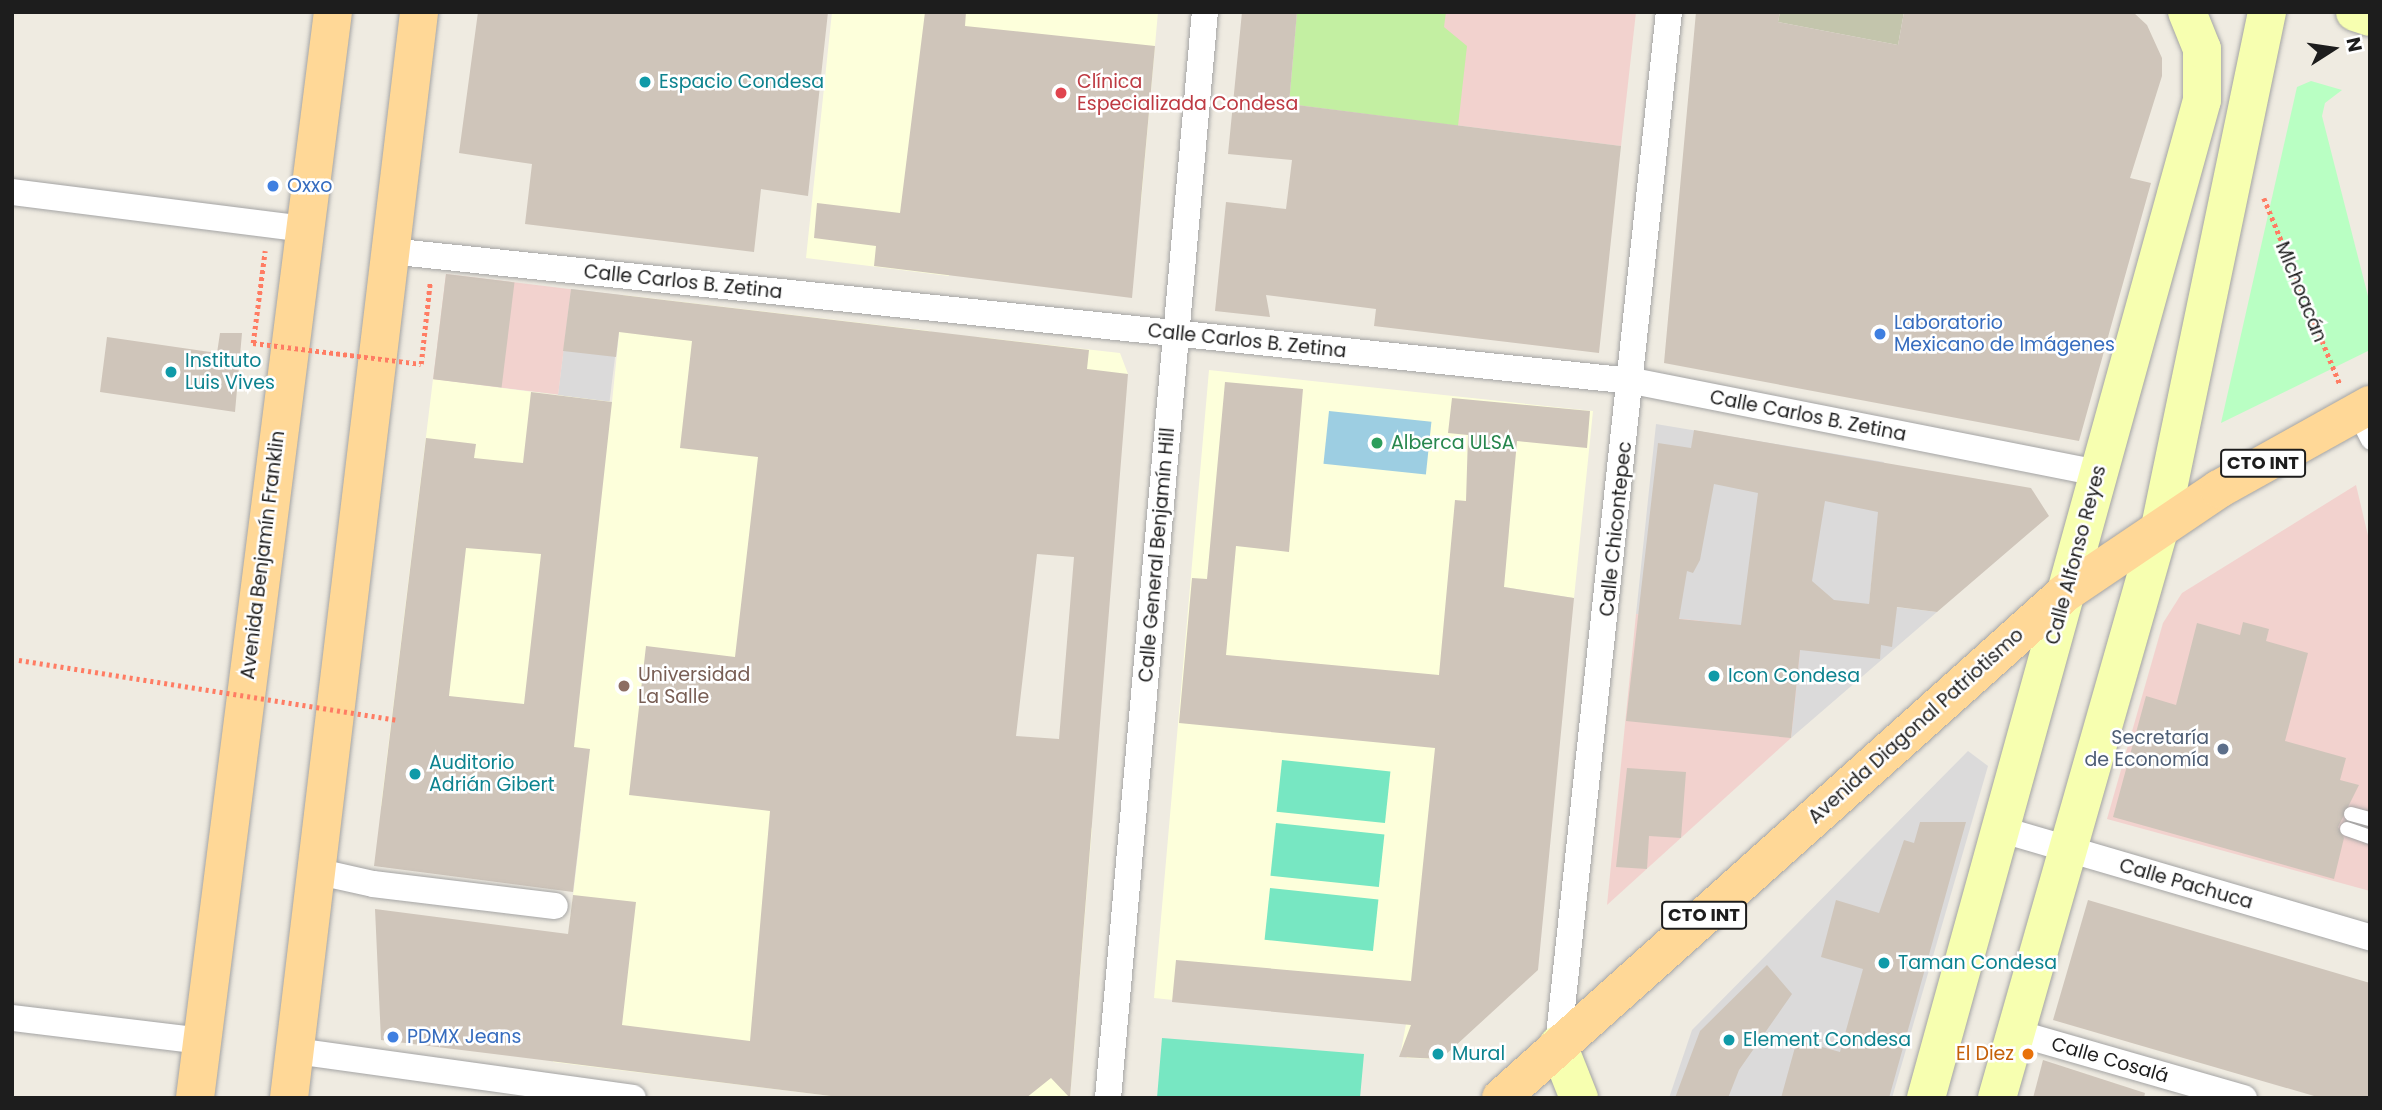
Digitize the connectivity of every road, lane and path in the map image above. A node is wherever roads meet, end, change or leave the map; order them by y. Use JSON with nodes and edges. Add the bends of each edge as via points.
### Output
{"nodes":[{"id":1,"x":333,"y":12,"type":"edge"},
{"id":2,"x":419,"y":12,"type":"edge"},
{"id":3,"x":1205,"y":12,"type":"edge"},
{"id":4,"x":1670,"y":12,"type":"edge"},
{"id":5,"x":2187,"y":12,"type":"edge"},
{"id":6,"x":2267,"y":12,"type":"edge"},
{"id":7,"x":2356,"y":12,"type":"edge"},
{"id":8,"x":2370,"y":17,"type":"edge"},
{"id":9,"x":2261,"y":191,"type":"dead end"},
{"id":10,"x":12,"y":192,"type":"edge"},
{"id":11,"x":286,"y":227,"type":"junction"},
{"id":12,"x":388,"y":251,"type":"junction"},
{"id":13,"x":432,"y":256,"type":"junction"},
{"id":14,"x":1176,"y":334,"type":"junction"},
{"id":15,"x":1633,"y":381,"type":"junction"},
{"id":16,"x":2365,"y":419,"type":"edge"},
{"id":17,"x":2098,"y":473,"type":"junction"},
{"id":18,"x":2160,"y":527,"type":"junction"},
{"id":19,"x":2065,"y":593,"type":"junction"},
{"id":20,"x":19,"y":660,"type":"dead end"},
{"id":21,"x":399,"y":720,"type":"dead end"},
{"id":22,"x":2351,"y":814,"type":"dead end"},
{"id":23,"x":2370,"y":819,"type":"edge"},
{"id":24,"x":2347,"y":829,"type":"dead end"},
{"id":25,"x":2004,"y":830,"type":"junction"},
{"id":26,"x":2370,"y":837,"type":"edge"},
{"id":27,"x":2069,"y":850,"type":"junction"},
{"id":28,"x":315,"y":871,"type":"junction"},
{"id":29,"x":555,"y":906,"type":"dead end"},
{"id":30,"x":2370,"y":937,"type":"edge"},
{"id":31,"x":12,"y":1018,"type":"edge"},
{"id":32,"x":2017,"y":1033,"type":"junction"},
{"id":33,"x":202,"y":1041,"type":"junction"},
{"id":34,"x":1558,"y":1045,"type":"junction"},
{"id":35,"x":295,"y":1051,"type":"junction"},
{"id":36,"x":195,"y":1098,"type":"edge"},
{"id":37,"x":289,"y":1098,"type":"edge"},
{"id":38,"x":633,"y":1098,"type":"edge"},
{"id":39,"x":1108,"y":1098,"type":"edge"},
{"id":40,"x":1501,"y":1098,"type":"edge"},
{"id":41,"x":1579,"y":1098,"type":"edge"},
{"id":42,"x":1926,"y":1098,"type":"edge"},
{"id":43,"x":1997,"y":1098,"type":"edge"},
{"id":44,"x":2244,"y":1098,"type":"edge"}],
"edges":[{"from":1,"to":11,"type":"main road","name":"Avenida Benjamín Franklin"},
{"from":2,"to":12,"type":"main road"},
{"from":3,"to":14,"type":"street","name":"Calle General Benjamín Hill"},
{"from":4,"to":15,"type":"street","name":"Calle Chicontepec"},
{"from":5,"to":17,"type":"main road","name":"Calle Alfonso Reyes","via":[[2202,49],[2203,100]]},
{"from":6,"to":18,"type":"main road"},
{"from":7,"to":8,"type":"main road"},
{"from":9,"to":16,"type":"path","name":"MIchoacán"},
{"from":10,"to":11,"type":"street"},
{"from":11,"to":13,"type":"path","bridge":true,"via":[[253,343],[421,365]]},
{"from":11,"to":33,"type":"main road","name":"Avenida Benjamín Franklin"},
{"from":12,"to":13,"type":"street","name":"Calle Carlos B. Zetina"},
{"from":12,"to":28,"type":"main road"},
{"from":13,"to":14,"type":"street","name":"Calle Carlos B. Zetina"},
{"from":14,"to":15,"type":"street","name":"Calle Carlos B. Zetina"},
{"from":14,"to":39,"type":"street","name":"Calle General Benjamín Hill"},
{"from":15,"to":17,"type":"street","name":"Calle Carlos B. Zetina"},
{"from":15,"to":34,"type":"street","name":"Calle Chicontepec"},
{"from":16,"to":18,"type":"main road","name":"Avenida Diagonal Patriotismo","number":"CTO INT"},
{"from":17,"to":19,"type":"main road","name":"Calle Alfonso Reyes"},
{"from":18,"to":19,"type":"main road","name":"Avenida Diagonal Patriotismo","number":"CTO INT"},
{"from":18,"to":27,"type":"main road"},
{"from":19,"to":25,"type":"main road","name":"Calle Alfonso Reyes"},
{"from":19,"to":34,"type":"main road","name":"Avenida Diagonal Patriotismo","number":"CTO INT"},
{"from":20,"to":21,"type":"path","bridge":true},
{"from":22,"to":23,"type":"lane"},
{"from":24,"to":26,"type":"lane"},
{"from":25,"to":27,"type":"street","name":"Calle Pachuca"},
{"from":25,"to":42,"type":"main road","name":"Calle Alfonso Reyes"},
{"from":27,"to":30,"type":"street","name":"Calle Pachuca"},
{"from":27,"to":32,"type":"main road"},
{"from":28,"to":29,"type":"street","via":[[373,884]]},
{"from":28,"to":35,"type":"main road"},
{"from":31,"to":33,"type":"street"},
{"from":32,"to":43,"type":"main road"},
{"from":32,"to":44,"type":"street","name":"Calle Cosalá"},
{"from":33,"to":36,"type":"main road","name":"Avenida Benjamín Franklin"},
{"from":34,"to":40,"type":"main road","name":"Avenida Diagonal Patriotismo","number":"CTO INT"},
{"from":34,"to":41,"type":"main road"},
{"from":35,"to":37,"type":"main road"},
{"from":35,"to":38,"type":"street"}]}
